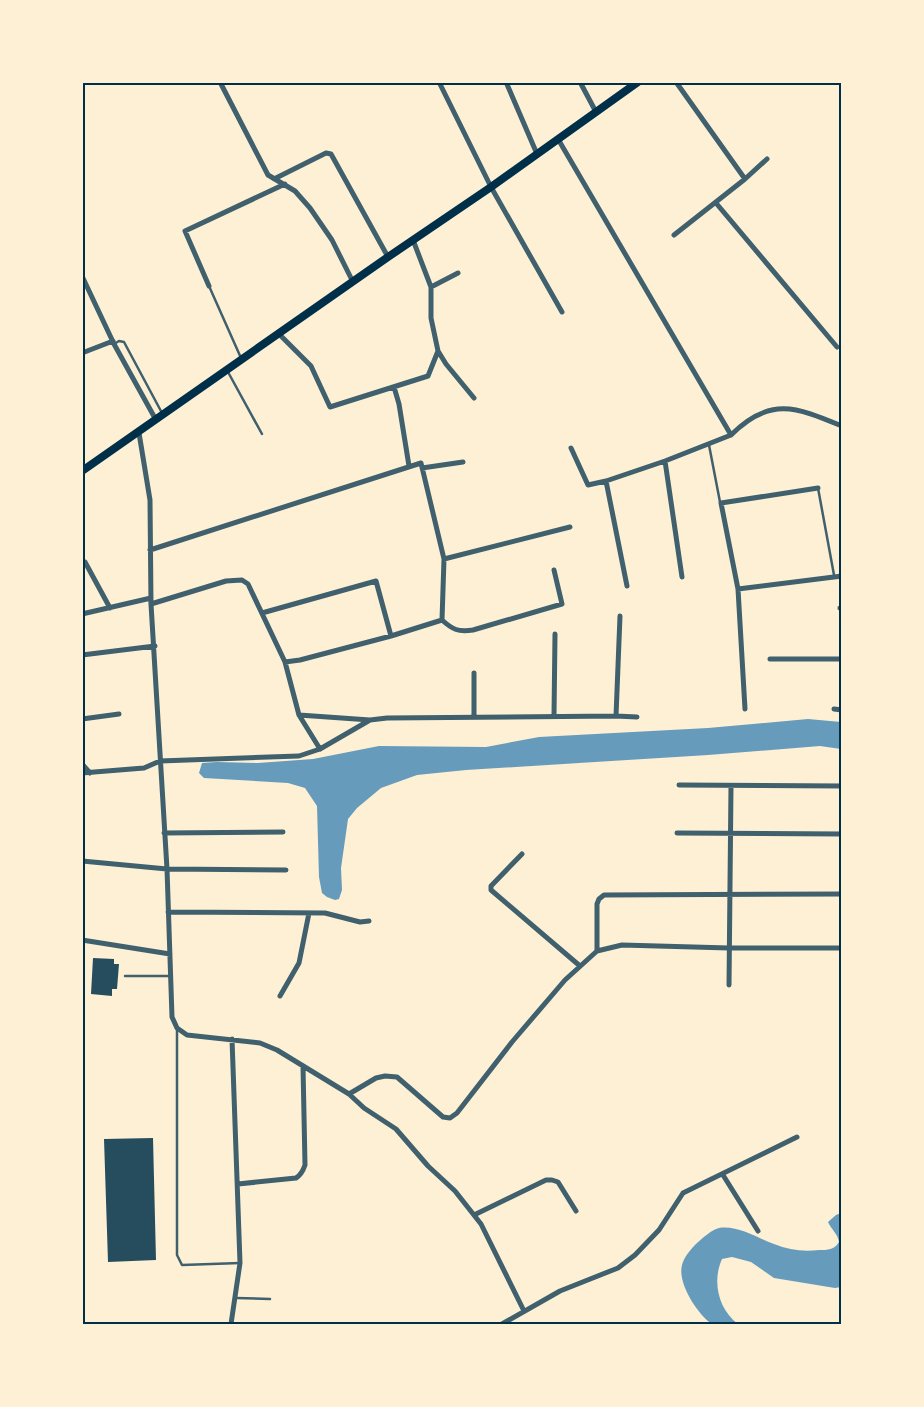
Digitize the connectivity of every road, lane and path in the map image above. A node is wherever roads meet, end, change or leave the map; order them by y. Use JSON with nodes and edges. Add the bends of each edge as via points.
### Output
{"nodes":[{"id":1,"x":220,"y":82,"type":"edge"},
{"id":2,"x":439,"y":82,"type":"edge"},
{"id":3,"x":506,"y":82,"type":"edge"},
{"id":4,"x":580,"y":82,"type":"edge"},
{"id":5,"x":638,"y":82,"type":"edge"},
{"id":6,"x":676,"y":82,"type":"edge"},
{"id":7,"x":596,"y":112,"type":"junction"},
{"id":8,"x":558,"y":139,"type":"junction"},
{"id":9,"x":538,"y":154,"type":"junction"},
{"id":10,"x":767,"y":159,"type":"dead end"},
{"id":11,"x":274,"y":179,"type":"junction"},
{"id":12,"x":745,"y":179,"type":"junction"},
{"id":13,"x":285,"y":184,"type":"junction"},
{"id":14,"x":491,"y":187,"type":"junction"},
{"id":15,"x":716,"y":203,"type":"junction"},
{"id":16,"x":674,"y":235,"type":"dead end"},
{"id":17,"x":414,"y":240,"type":"junction"},
{"id":18,"x":388,"y":257,"type":"junction"},
{"id":19,"x":458,"y":273,"type":"dead end"},
{"id":20,"x":82,"y":276,"type":"edge"},
{"id":21,"x":353,"y":282,"type":"junction"},
{"id":22,"x":209,"y":286,"type":"joint"},
{"id":23,"x":431,"y":287,"type":"junction"},
{"id":24,"x":562,"y":312,"type":"dead end"},
{"id":25,"x":279,"y":334,"type":"junction"},
{"id":26,"x":114,"y":342,"type":"junction"},
{"id":27,"x":837,"y":347,"type":"dead end"},
{"id":28,"x":438,"y":350,"type":"junction"},
{"id":29,"x":82,"y":353,"type":"edge"},
{"id":30,"x":242,"y":360,"type":"junction"},
{"id":31,"x":227,"y":370,"type":"junction"},
{"id":32,"x":394,"y":387,"type":"junction"},
{"id":33,"x":474,"y":398,"type":"dead end"},
{"id":34,"x":160,"y":418,"type":"junction"},
{"id":35,"x":842,"y":426,"type":"edge"},
{"id":36,"x":139,"y":433,"type":"junction"},
{"id":37,"x":262,"y":434,"type":"dead end"},
{"id":38,"x":731,"y":436,"type":"junction"},
{"id":39,"x":709,"y":445,"type":"junction"},
{"id":40,"x":571,"y":448,"type":"dead end"},
{"id":41,"x":665,"y":461,"type":"junction"},
{"id":42,"x":464,"y":462,"type":"dead end"},
{"id":43,"x":410,"y":466,"type":"junction"},
{"id":44,"x":422,"y":466,"type":"junction"},
{"id":45,"x":82,"y":471,"type":"edge"},
{"id":46,"x":606,"y":481,"type":"junction"},
{"id":47,"x":818,"y":488,"type":"joint"},
{"id":48,"x":721,"y":503,"type":"junction"},
{"id":49,"x":570,"y":527,"type":"dead end"},
{"id":50,"x":150,"y":550,"type":"junction"},
{"id":51,"x":444,"y":559,"type":"junction"},
{"id":52,"x":84,"y":562,"type":"dead end"},
{"id":53,"x":554,"y":570,"type":"dead end"},
{"id":54,"x":842,"y":576,"type":"edge"},
{"id":55,"x":682,"y":577,"type":"dead end"},
{"id":56,"x":835,"y":577,"type":"junction"},
{"id":57,"x":627,"y":586,"type":"dead end"},
{"id":58,"x":738,"y":589,"type":"junction"},
{"id":59,"x":151,"y":601,"type":"junction"},
{"id":60,"x":110,"y":608,"type":"junction"},
{"id":61,"x":262,"y":613,"type":"junction"},
{"id":62,"x":82,"y":614,"type":"edge"},
{"id":63,"x":620,"y":616,"type":"dead end"},
{"id":64,"x":442,"y":620,"type":"junction"},
{"id":65,"x":555,"y":634,"type":"dead end"},
{"id":66,"x":392,"y":636,"type":"junction"},
{"id":67,"x":154,"y":646,"type":"junction"},
{"id":68,"x":82,"y":655,"type":"edge"},
{"id":69,"x":770,"y":659,"type":"dead end"},
{"id":70,"x":842,"y":659,"type":"edge"},
{"id":71,"x":285,"y":662,"type":"junction"},
{"id":72,"x":474,"y":673,"type":"dead end"},
{"id":73,"x":745,"y":709,"type":"dead end"},
{"id":74,"x":834,"y":709,"type":"dead end"},
{"id":75,"x":842,"y":710,"type":"edge"},
{"id":76,"x":118,"y":714,"type":"dead end"},
{"id":77,"x":298,"y":715,"type":"junction"},
{"id":78,"x":554,"y":716,"type":"junction"},
{"id":79,"x":616,"y":716,"type":"junction"},
{"id":80,"x":474,"y":717,"type":"junction"},
{"id":81,"x":637,"y":717,"type":"dead end"},
{"id":82,"x":82,"y":719,"type":"edge"},
{"id":83,"x":370,"y":720,"type":"junction"},
{"id":84,"x":320,"y":749,"type":"junction"},
{"id":85,"x":160,"y":761,"type":"junction"},
{"id":86,"x":82,"y":764,"type":"edge"},
{"id":87,"x":90,"y":773,"type":"junction"},
{"id":88,"x":82,"y":774,"type":"edge"},
{"id":89,"x":679,"y":785,"type":"dead end"},
{"id":90,"x":731,"y":786,"type":"junction"},
{"id":91,"x":842,"y":786,"type":"edge"},
{"id":92,"x":283,"y":832,"type":"dead end"},
{"id":93,"x":164,"y":833,"type":"junction"},
{"id":94,"x":677,"y":833,"type":"dead end"},
{"id":95,"x":731,"y":834,"type":"junction"},
{"id":96,"x":842,"y":834,"type":"edge"},
{"id":97,"x":522,"y":854,"type":"dead end"},
{"id":98,"x":82,"y":861,"type":"edge"},
{"id":99,"x":166,"y":869,"type":"junction"},
{"id":100,"x":286,"y":870,"type":"dead end"},
{"id":101,"x":730,"y":894,"type":"junction"},
{"id":102,"x":842,"y":894,"type":"edge"},
{"id":103,"x":168,"y":912,"type":"junction"},
{"id":104,"x":310,"y":913,"type":"junction"},
{"id":105,"x":370,"y":921,"type":"dead end"},
{"id":106,"x":82,"y":940,"type":"edge"},
{"id":107,"x":729,"y":948,"type":"junction"},
{"id":108,"x":842,"y":948,"type":"edge"},
{"id":109,"x":597,"y":951,"type":"junction"},
{"id":110,"x":170,"y":954,"type":"junction"},
{"id":111,"x":580,"y":966,"type":"junction"},
{"id":112,"x":125,"y":976,"type":"dead end"},
{"id":113,"x":170,"y":976,"type":"junction"},
{"id":114,"x":729,"y":985,"type":"dead end"},
{"id":115,"x":280,"y":996,"type":"dead end"},
{"id":116,"x":177,"y":1028,"type":"junction"},
{"id":117,"x":232,"y":1039,"type":"junction"},
{"id":118,"x":303,"y":1066,"type":"junction"},
{"id":119,"x":349,"y":1094,"type":"junction"},
{"id":120,"x":797,"y":1137,"type":"dead end"},
{"id":121,"x":723,"y":1175,"type":"junction"},
{"id":122,"x":238,"y":1184,"type":"junction"},
{"id":123,"x":576,"y":1211,"type":"dead end"},
{"id":124,"x":474,"y":1215,"type":"junction"},
{"id":125,"x":758,"y":1231,"type":"dead end"},
{"id":126,"x":240,"y":1263,"type":"junction"},
{"id":127,"x":235,"y":1298,"type":"junction"},
{"id":128,"x":270,"y":1299,"type":"dead end"},
{"id":129,"x":524,"y":1311,"type":"junction"},
{"id":130,"x":231,"y":1324,"type":"edge"},
{"id":131,"x":502,"y":1324,"type":"edge"}],
"edges":[{"from":1,"to":11,"type":"street","via":[[268,175]]},
{"from":2,"to":14,"type":"street"},
{"from":3,"to":9,"type":"street"},
{"from":4,"to":7,"type":"street"},
{"from":5,"to":7,"type":"main road"},
{"from":6,"to":12,"type":"street"},
{"from":7,"to":8,"type":"main road"},
{"from":8,"to":9,"type":"main road"},
{"from":8,"to":38,"type":"street"},
{"from":9,"to":14,"type":"main road"},
{"from":10,"to":12,"type":"street"},
{"from":11,"to":13,"type":"street"},
{"from":11,"to":18,"type":"street","via":[[326,153],[332,154]]},
{"from":12,"to":15,"type":"street"},
{"from":13,"to":21,"type":"street","via":[[310,208],[332,240]]},
{"from":13,"to":22,"type":"street","via":[[185,231]]},
{"from":14,"to":17,"type":"main road"},
{"from":14,"to":24,"type":"street"},
{"from":15,"to":16,"type":"street"},
{"from":15,"to":27,"type":"street"},
{"from":17,"to":18,"type":"main road"},
{"from":17,"to":23,"type":"street"},
{"from":18,"to":21,"type":"main road"},
{"from":19,"to":23,"type":"street"},
{"from":20,"to":26,"type":"street"},
{"from":21,"to":25,"type":"main road"},
{"from":22,"to":30,"type":"lane"},
{"from":23,"to":28,"type":"street","via":[[431,318]]},
{"from":25,"to":30,"type":"main road"},
{"from":25,"to":32,"type":"street","via":[[311,366],[330,406]]},
{"from":26,"to":29,"type":"street"},
{"from":26,"to":34,"type":"street"},
{"from":26,"to":34,"type":"lane","via":[[124,342]]},
{"from":28,"to":32,"type":"street","via":[[428,376]]},
{"from":28,"to":33,"type":"street"},
{"from":30,"to":31,"type":"main road"},
{"from":31,"to":34,"type":"main road"},
{"from":31,"to":37,"type":"lane"},
{"from":32,"to":43,"type":"street"},
{"from":34,"to":36,"type":"main road"},
{"from":35,"to":38,"type":"street","via":[[806,411],[776,408],[754,417]]},
{"from":36,"to":45,"type":"main road"},
{"from":36,"to":50,"type":"street","via":[[150,500]]},
{"from":38,"to":39,"type":"street"},
{"from":39,"to":41,"type":"street"},
{"from":39,"to":48,"type":"lane"},
{"from":40,"to":46,"type":"street","via":[[588,485]]},
{"from":41,"to":46,"type":"street"},
{"from":41,"to":55,"type":"street"},
{"from":42,"to":44,"type":"street"},
{"from":43,"to":44,"type":"street"},
{"from":43,"to":50,"type":"street"},
{"from":44,"to":51,"type":"street"},
{"from":46,"to":57,"type":"street"},
{"from":47,"to":48,"type":"street"},
{"from":47,"to":56,"type":"lane"},
{"from":48,"to":58,"type":"street"},
{"from":49,"to":51,"type":"street"},
{"from":50,"to":59,"type":"street"},
{"from":51,"to":64,"type":"street"},
{"from":52,"to":60,"type":"street"},
{"from":53,"to":64,"type":"street","via":[[562,604],[463,632],[452,629]]},
{"from":54,"to":56,"type":"street"},
{"from":56,"to":58,"type":"street"},
{"from":58,"to":73,"type":"street"},
{"from":59,"to":60,"type":"street"},
{"from":59,"to":61,"type":"street","via":[[226,581],[242,580],[248,584]]},
{"from":59,"to":67,"type":"street"},
{"from":60,"to":62,"type":"street"},
{"from":61,"to":66,"type":"street","via":[[376,581]]},
{"from":61,"to":71,"type":"street"},
{"from":63,"to":79,"type":"street"},
{"from":64,"to":66,"type":"street"},
{"from":65,"to":78,"type":"street"},
{"from":66,"to":71,"type":"street"},
{"from":67,"to":68,"type":"street"},
{"from":67,"to":85,"type":"street"},
{"from":69,"to":70,"type":"street"},
{"from":71,"to":77,"type":"street"},
{"from":72,"to":80,"type":"street"},
{"from":74,"to":75,"type":"street"},
{"from":76,"to":82,"type":"street"},
{"from":77,"to":83,"type":"street"},
{"from":77,"to":84,"type":"street"},
{"from":78,"to":79,"type":"street"},
{"from":78,"to":80,"type":"street"},
{"from":79,"to":81,"type":"street"},
{"from":80,"to":83,"type":"street"},
{"from":83,"to":84,"type":"street"},
{"from":84,"to":85,"type":"street","via":[[299,756]]},
{"from":85,"to":87,"type":"street","via":[[144,768]]},
{"from":85,"to":93,"type":"street"},
{"from":86,"to":87,"type":"street"},
{"from":87,"to":88,"type":"street"},
{"from":89,"to":90,"type":"street"},
{"from":90,"to":91,"type":"street"},
{"from":90,"to":95,"type":"street"},
{"from":92,"to":93,"type":"street"},
{"from":93,"to":99,"type":"street"},
{"from":94,"to":95,"type":"street"},
{"from":95,"to":96,"type":"street"},
{"from":95,"to":101,"type":"street"},
{"from":97,"to":111,"type":"street","via":[[491,886],[491,890]]},
{"from":98,"to":99,"type":"street"},
{"from":99,"to":100,"type":"street"},
{"from":99,"to":103,"type":"street"},
{"from":101,"to":102,"type":"street"},
{"from":101,"to":107,"type":"street"},
{"from":101,"to":109,"type":"street","via":[[604,895],[597,904]]},
{"from":103,"to":104,"type":"street"},
{"from":103,"to":110,"type":"street"},
{"from":104,"to":105,"type":"street"},
{"from":104,"to":115,"type":"street","via":[[299,963]]},
{"from":106,"to":110,"type":"street"},
{"from":107,"to":108,"type":"street"},
{"from":107,"to":109,"type":"street","via":[[622,945]]},
{"from":107,"to":114,"type":"street"},
{"from":109,"to":111,"type":"street"},
{"from":110,"to":113,"type":"street"},
{"from":111,"to":119,"type":"street","via":[[450,1118],[443,1117],[397,1077],[376,1078]]},
{"from":112,"to":113,"type":"lane"},
{"from":113,"to":116,"type":"street","via":[[172,1016]]},
{"from":116,"to":117,"type":"street","via":[[187,1035]]},
{"from":116,"to":126,"type":"lane","via":[[176,1255],[182,1265]]},
{"from":117,"to":118,"type":"street","via":[[260,1043]]},
{"from":117,"to":122,"type":"street"},
{"from":118,"to":119,"type":"street"},
{"from":118,"to":122,"type":"street","via":[[305,1165],[300,1176]]},
{"from":119,"to":124,"type":"street","via":[[396,1129]]},
{"from":120,"to":121,"type":"street"},
{"from":121,"to":125,"type":"street"},
{"from":121,"to":129,"type":"street","via":[[683,1194],[659,1230],[618,1268],[560,1291]]},
{"from":122,"to":126,"type":"street"},
{"from":123,"to":124,"type":"street","via":[[558,1182],[546,1180]]},
{"from":124,"to":129,"type":"street"},
{"from":126,"to":127,"type":"street"},
{"from":127,"to":128,"type":"lane"},
{"from":127,"to":130,"type":"street"},
{"from":129,"to":131,"type":"street"}]}
